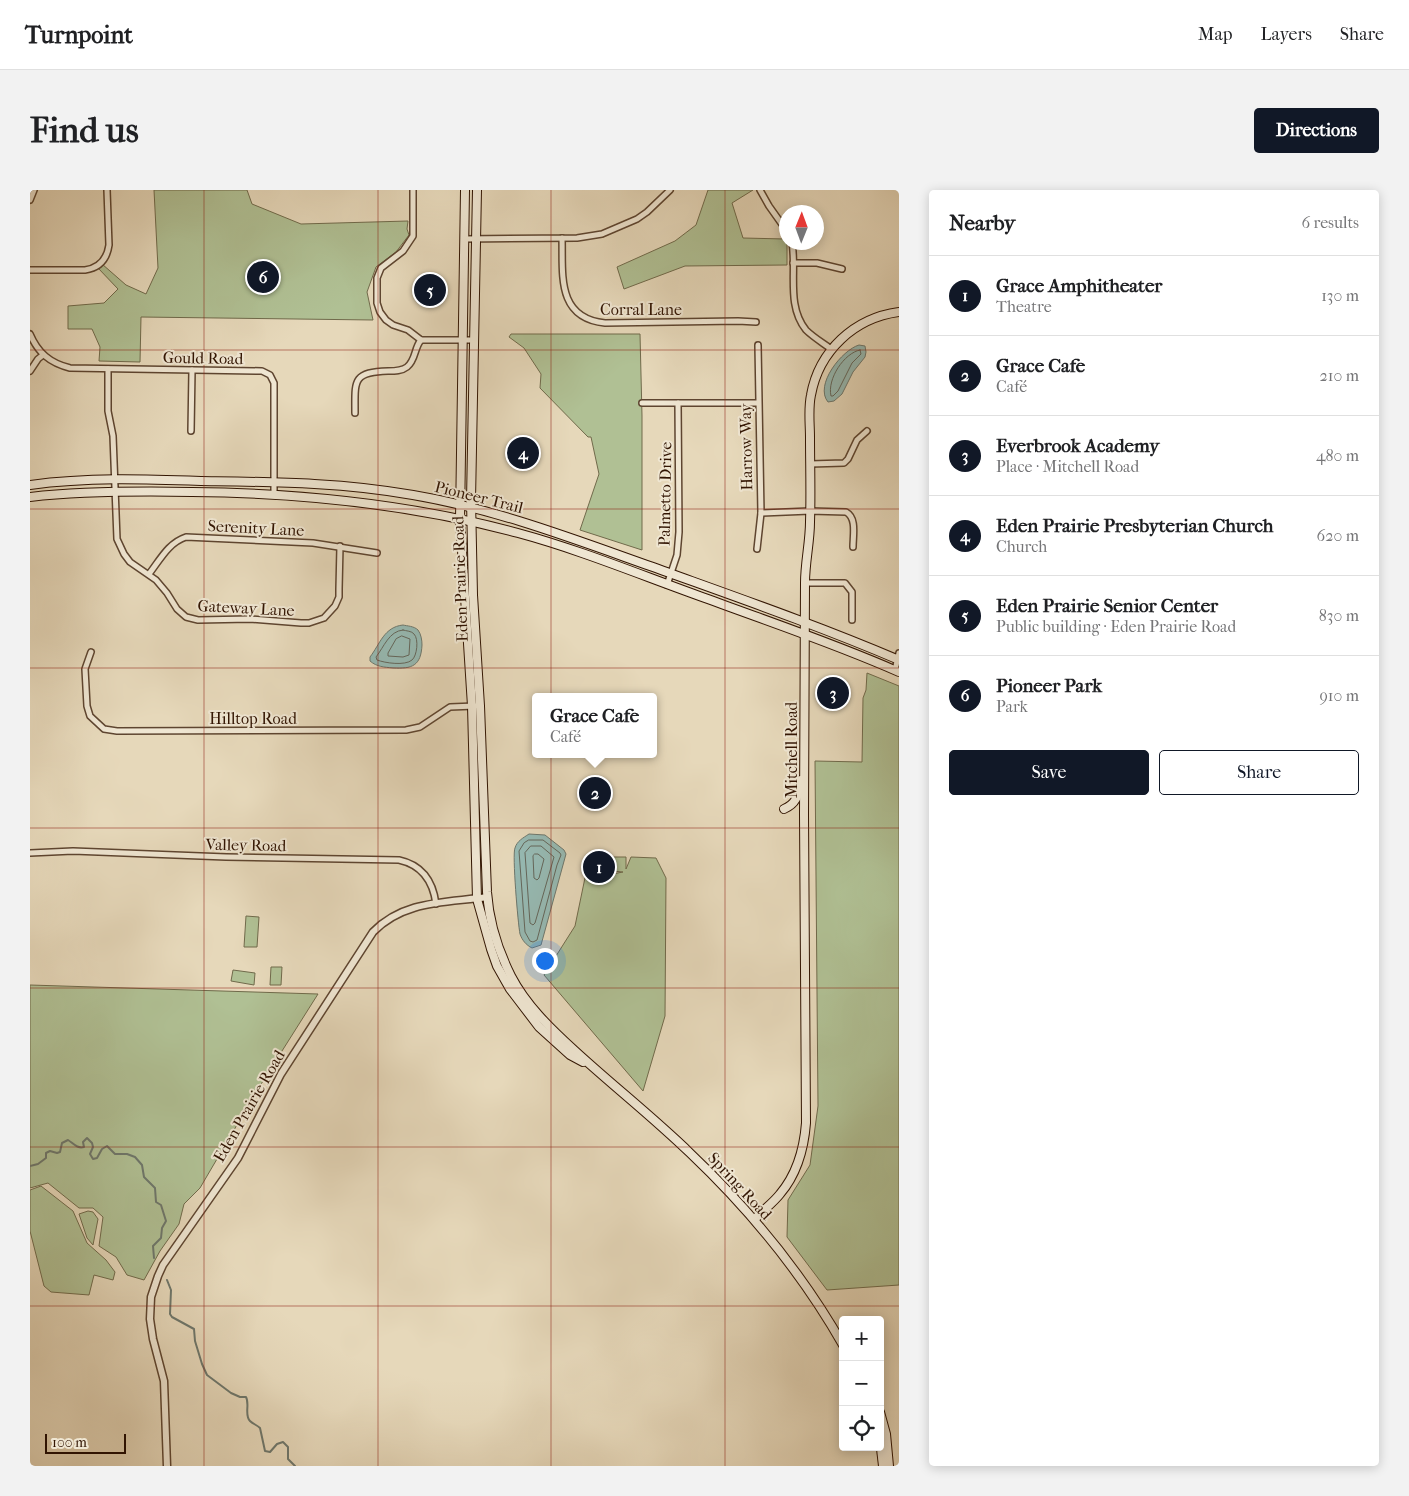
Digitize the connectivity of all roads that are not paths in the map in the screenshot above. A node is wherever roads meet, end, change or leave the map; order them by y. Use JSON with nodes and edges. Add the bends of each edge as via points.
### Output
{"nodes":[{"id":1,"x":34,"y":190,"type":"edge"},
{"id":2,"x":107,"y":190,"type":"edge"},
{"id":3,"x":413,"y":190,"type":"edge"},
{"id":4,"x":465,"y":190,"type":"edge"},
{"id":5,"x":477,"y":190,"type":"edge"},
{"id":6,"x":670,"y":190,"type":"edge"},
{"id":7,"x":760,"y":190,"type":"edge"},
{"id":8,"x":30,"y":200,"type":"edge"},
{"id":9,"x":779,"y":220,"type":"edge"},
{"id":10,"x":562,"y":238,"type":"junction"},
{"id":11,"x":464,"y":239,"type":"junction"},
{"id":12,"x":476,"y":239,"type":"junction"},
{"id":13,"x":792,"y":250,"type":"edge"},
{"id":14,"x":793,"y":263,"type":"junction"},
{"id":15,"x":842,"y":269,"type":"dead end"},
{"id":16,"x":30,"y":270,"type":"edge"},
{"id":17,"x":899,"y":312,"type":"edge"},
{"id":18,"x":756,"y":322,"type":"dead end"},
{"id":19,"x":30,"y":334,"type":"edge"},
{"id":20,"x":421,"y":340,"type":"junction"},
{"id":21,"x":462,"y":340,"type":"junction"},
{"id":22,"x":474,"y":340,"type":"junction"},
{"id":23,"x":758,"y":345,"type":"dead end"},
{"id":24,"x":831,"y":349,"type":"junction"},
{"id":25,"x":43,"y":355,"type":"junction"},
{"id":26,"x":108,"y":370,"type":"junction"},
{"id":27,"x":192,"y":370,"type":"junction"},
{"id":28,"x":275,"y":370,"type":"dead end"},
{"id":29,"x":30,"y":371,"type":"edge"},
{"id":30,"x":270,"y":375,"type":"junction"},
{"id":31,"x":642,"y":403,"type":"dead end"},
{"id":32,"x":678,"y":403,"type":"junction"},
{"id":33,"x":758,"y":403,"type":"junction"},
{"id":34,"x":355,"y":413,"type":"dead end"},
{"id":35,"x":191,"y":431,"type":"dead end"},
{"id":36,"x":867,"y":431,"type":"dead end"},
{"id":37,"x":810,"y":464,"type":"junction"},
{"id":38,"x":114,"y":479,"type":"junction"},
{"id":39,"x":274,"y":482,"type":"junction"},
{"id":40,"x":30,"y":485,"type":"edge"},
{"id":41,"x":114,"y":490,"type":"junction"},
{"id":42,"x":274,"y":494,"type":"junction"},
{"id":43,"x":30,"y":496,"type":"edge"},
{"id":44,"x":461,"y":505,"type":"junction"},
{"id":45,"x":471,"y":507,"type":"junction"},
{"id":46,"x":810,"y":511,"type":"junction"},
{"id":47,"x":761,"y":513,"type":"junction"},
{"id":48,"x":460,"y":519,"type":"junction"},
{"id":49,"x":472,"y":521,"type":"junction"},
{"id":50,"x":340,"y":546,"type":"junction"},
{"id":51,"x":853,"y":547,"type":"dead end"},
{"id":52,"x":757,"y":549,"type":"dead end"},
{"id":53,"x":377,"y":553,"type":"dead end"},
{"id":54,"x":149,"y":574,"type":"junction"},
{"id":55,"x":671,"y":574,"type":"junction"},
{"id":56,"x":805,"y":583,"type":"junction"},
{"id":57,"x":667,"y":585,"type":"junction"},
{"id":58,"x":852,"y":620,"type":"dead end"},
{"id":59,"x":805,"y":622,"type":"junction"},
{"id":60,"x":806,"y":635,"type":"junction"},
{"id":61,"x":91,"y":652,"type":"dead end"},
{"id":62,"x":899,"y":657,"type":"edge"},
{"id":63,"x":897,"y":671,"type":"edge"},
{"id":64,"x":476,"y":706,"type":"junction"},
{"id":65,"x":804,"y":764,"type":"junction"},
{"id":66,"x":784,"y":809,"type":"dead end"},
{"id":67,"x":30,"y":854,"type":"edge"},
{"id":68,"x":487,"y":897,"type":"junction"},
{"id":69,"x":477,"y":899,"type":"junction"},
{"id":70,"x":436,"y":904,"type":"junction"},
{"id":71,"x":593,"y":1068,"type":"junction"},
{"id":72,"x":755,"y":1219,"type":"junction"},
{"id":73,"x":839,"y":1338,"type":"edge"},
{"id":74,"x":884,"y":1427,"type":"edge"},
{"id":75,"x":881,"y":1451,"type":"edge"},
{"id":76,"x":167,"y":1466,"type":"edge"},
{"id":77,"x":882,"y":1466,"type":"edge"},
{"id":78,"x":889,"y":1466,"type":"edge"}],
"edges":[{"from":1,"to":8,"type":"street"},
{"from":2,"to":16,"type":"street","via":[[109,245],[104,260],[85,270]]},
{"from":3,"to":20,"type":"street","via":[[413,236],[403,251],[381,268],[377,278],[377,303],[386,320]]},
{"from":4,"to":11,"type":"main road","name":"Eden Prairie Road"},
{"from":5,"to":12,"type":"main road","name":"Eden Prairie Road"},
{"from":6,"to":10,"type":"street","via":[[646,212],[614,230],[590,237]]},
{"from":7,"to":9,"type":"street"},
{"from":10,"to":12,"type":"street"},
{"from":10,"to":18,"type":"street","name":"Corral Lane","via":[[567,300],[590,320],[605,323]]},
{"from":11,"to":12,"type":"street"},
{"from":11,"to":21,"type":"main road","name":"Eden Prairie Road"},
{"from":12,"to":22,"type":"main road","name":"Eden Prairie Road"},
{"from":13,"to":14,"type":"street"},
{"from":14,"to":15,"type":"street","via":[[817,263]]},
{"from":14,"to":24,"type":"street","via":[[794,299],[799,317],[808,332]]},
{"from":17,"to":24,"type":"main road","name":"Mitchell Road","via":[[882,315],[860,325]]},
{"from":19,"to":25,"type":"street","name":"Gould Road"},
{"from":20,"to":21,"type":"street"},
{"from":20,"to":34,"type":"street","via":[[408,367],[399,371],[371,372],[360,377],[355,390]]},
{"from":21,"to":22,"type":"street"},
{"from":21,"to":44,"type":"main road","name":"Eden Prairie Road"},
{"from":22,"to":45,"type":"main road","name":"Eden Prairie Road"},
{"from":23,"to":33,"type":"street","name":"Harrow Way"},
{"from":24,"to":37,"type":"main road","name":"Mitchell Road","via":[[819,369],[810,398]]},
{"from":25,"to":26,"type":"street","name":"Gould Road","via":[[60,366]]},
{"from":25,"to":29,"type":"street"},
{"from":26,"to":27,"type":"street","name":"Gould Road"},
{"from":26,"to":38,"type":"street","name":"Gateway Lane"},
{"from":27,"to":30,"type":"street","name":"Gould Road","via":[[262,371]]},
{"from":27,"to":35,"type":"street"},
{"from":28,"to":30,"type":"street"},
{"from":30,"to":39,"type":"street","via":[[274,383]]},
{"from":31,"to":32,"type":"street"},
{"from":32,"to":33,"type":"street"},
{"from":32,"to":55,"type":"street","name":"Palmetto Drive","via":[[679,532]]},
{"from":33,"to":47,"type":"street","name":"Harrow Way"},
{"from":36,"to":37,"type":"street","via":[[857,440],[844,463]]},
{"from":37,"to":46,"type":"main road","name":"Mitchell Road"},
{"from":38,"to":39,"type":"main road","name":"Pioneer Trail"},
{"from":38,"to":40,"type":"main road","name":"Pioneer Trail"},
{"from":38,"to":41,"type":"street","name":"Gateway Lane"},
{"from":39,"to":42,"type":"street"},
{"from":39,"to":44,"type":"main road","name":"Pioneer Trail","via":[[369,488]]},
{"from":41,"to":42,"type":"main road","name":"Pioneer Trail"},
{"from":41,"to":43,"type":"main road","name":"Pioneer Trail"},
{"from":41,"to":54,"type":"street","name":"Gateway Lane","via":[[120,546],[130,562]]},
{"from":42,"to":48,"type":"main road","name":"Pioneer Trail","via":[[403,507]]},
{"from":44,"to":45,"type":"main road","name":"Pioneer Trail"},
{"from":44,"to":48,"type":"main road","name":"Eden Prairie Road"},
{"from":45,"to":49,"type":"main road","name":"Eden Prairie Road"},
{"from":45,"to":55,"type":"main road","name":"Pioneer Trail","via":[[544,528]]},
{"from":46,"to":47,"type":"street"},
{"from":46,"to":51,"type":"street","via":[[840,510],[850,514]]},
{"from":46,"to":56,"type":"main road","name":"Mitchell Road"},
{"from":47,"to":52,"type":"street","name":"Harrow Way"},
{"from":48,"to":49,"type":"main road","name":"Pioneer Trail"},
{"from":48,"to":64,"type":"main road","name":"Eden Prairie Road"},
{"from":49,"to":57,"type":"main road","name":"Pioneer Trail","via":[[542,540]]},
{"from":49,"to":64,"type":"main road","name":"Eden Prairie Road"},
{"from":50,"to":53,"type":"street","name":"Serenity Lane"},
{"from":50,"to":54,"type":"street","name":"Serenity Lane","via":[[186,537],[167,549]]},
{"from":50,"to":54,"type":"street","name":"Gateway Lane","via":[[339,597],[324,618],[309,623],[193,619],[177,609],[162,586]]},
{"from":55,"to":57,"type":"street","name":"Palmetto Drive"},
{"from":55,"to":59,"type":"main road","name":"Pioneer Trail"},
{"from":56,"to":58,"type":"street","via":[[845,582],[852,592]]},
{"from":56,"to":59,"type":"main road","name":"Mitchell Road"},
{"from":57,"to":60,"type":"main road","name":"Pioneer Trail"},
{"from":59,"to":60,"type":"main road","name":"Mitchell Road"},
{"from":59,"to":62,"type":"main road","name":"Pioneer Trail"},
{"from":60,"to":63,"type":"main road","name":"Pioneer Trail"},
{"from":60,"to":65,"type":"main road","name":"Mitchell Road"},
{"from":61,"to":64,"type":"street","name":"Hilltop Road","via":[[85,669],[90,716],[104,729],[117,731],[406,730],[420,727],[450,707]]},
{"from":62,"to":63,"type":"street"},
{"from":64,"to":68,"type":"main road","name":"Eden Prairie Road"},
{"from":64,"to":69,"type":"main road","name":"Eden Prairie Road"},
{"from":65,"to":66,"type":"main road","via":[[797,800]]},
{"from":65,"to":72,"type":"main road","name":"Mitchell Road","via":[[806,1124],[802,1150],[793,1174],[780,1194]]},
{"from":67,"to":70,"type":"street","name":"Valley Road","via":[[73,851],[226,858],[399,860],[409,862],[428,878]]},
{"from":68,"to":69,"type":"street","name":"Eden Prairie Road"},
{"from":68,"to":71,"type":"main road","name":"Spring Road","via":[[499,948],[514,982],[546,1023]]},
{"from":69,"to":70,"type":"street","name":"Eden Prairie Road"},
{"from":69,"to":71,"type":"main road","name":"Spring Road","via":[[497,966],[519,1002],[570,1055]]},
{"from":70,"to":76,"type":"street","name":"Eden Prairie Road","via":[[400,912],[373,932],[281,1074],[238,1158],[163,1265],[153,1292],[150,1319],[164,1381]]},
{"from":71,"to":72,"type":"main road","name":"Spring Road","via":[[690,1153]]},
{"from":72,"to":73,"type":"main road","name":"Spring Road","via":[[804,1283]]},
{"from":74,"to":78,"type":"main road"},
{"from":75,"to":77,"type":"main road"}]}
